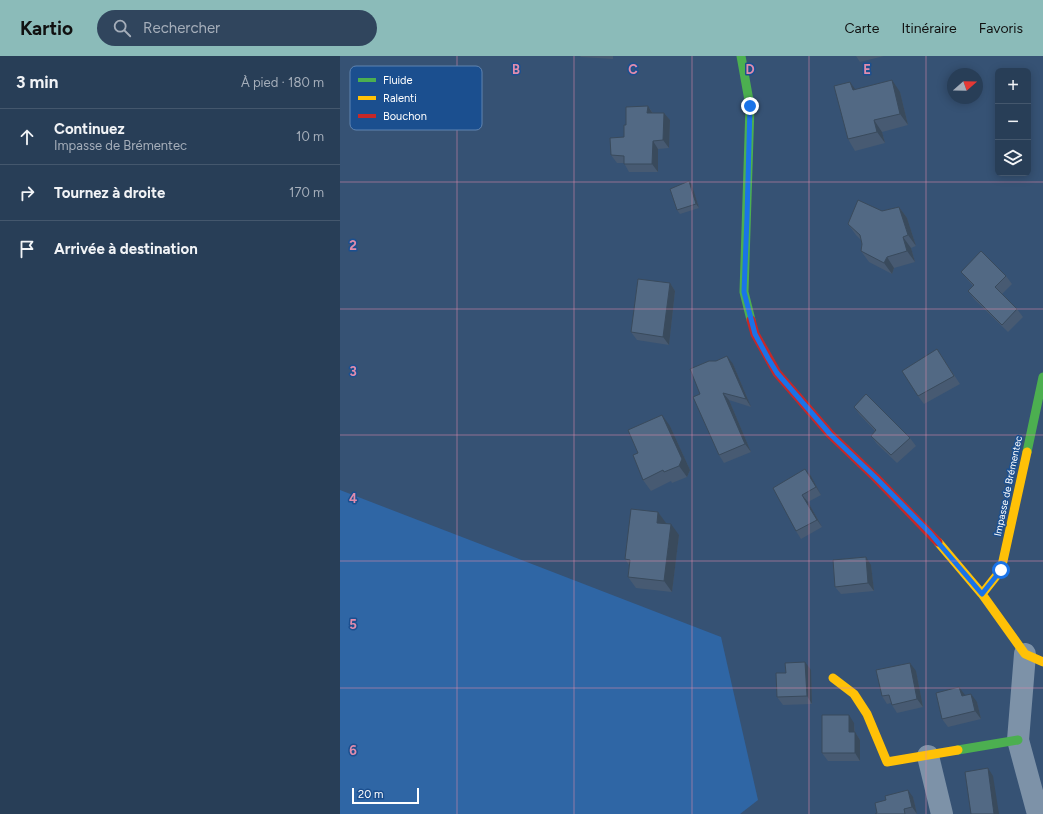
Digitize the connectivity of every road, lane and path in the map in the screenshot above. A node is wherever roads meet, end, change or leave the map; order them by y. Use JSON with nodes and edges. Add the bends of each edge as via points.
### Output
{"nodes":[{"id":1,"x":741,"y":56,"type":"edge"},
{"id":2,"x":1043,"y":378,"type":"edge"},
{"id":3,"x":982,"y":594,"type":"junction"},
{"id":4,"x":1034,"y":658,"type":"edge"},
{"id":5,"x":833,"y":678,"type":"dead end"},
{"id":6,"x":1018,"y":740,"type":"junction"},
{"id":7,"x":928,"y":756,"type":"junction"},
{"id":8,"x":942,"y":814,"type":"edge"},
{"id":9,"x":1038,"y":814,"type":"edge"}],
"edges":[{"from":1,"to":3,"type":"street","via":[[750,106],[744,292],[755,334],[777,373],[830,434],[930,533]]},
{"from":2,"to":3,"type":"street","name":"Impasse de Brémentec","via":[[1001,570]]},
{"from":3,"to":4,"type":"street","via":[[1008,631]]},
{"from":4,"to":6,"type":"street"},
{"from":5,"to":7,"type":"street","via":[[854,694],[867,714],[887,762]]},
{"from":6,"to":7,"type":"street"},
{"from":6,"to":9,"type":"street"},
{"from":7,"to":8,"type":"street"}]}
